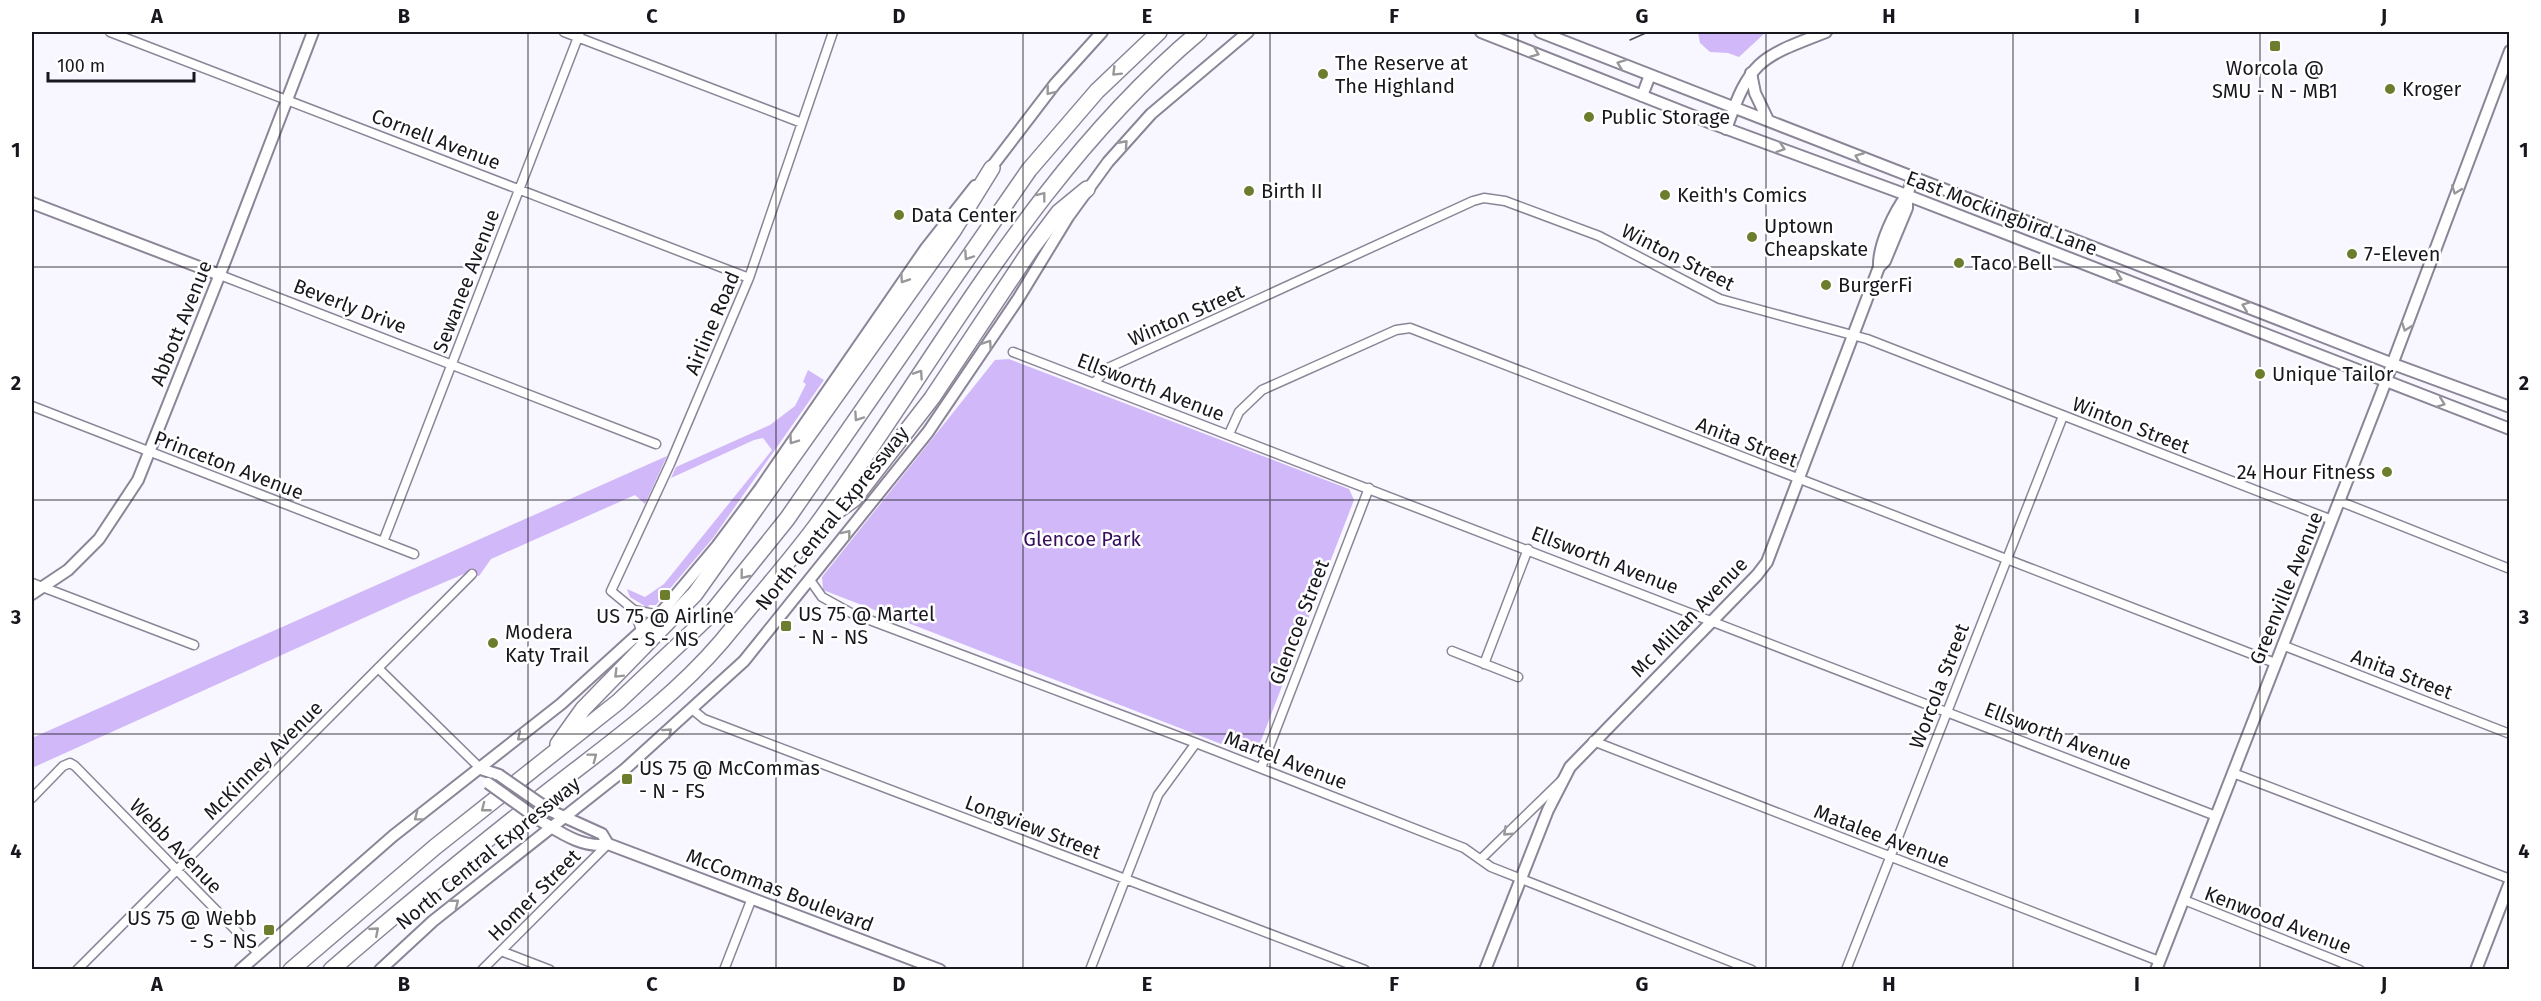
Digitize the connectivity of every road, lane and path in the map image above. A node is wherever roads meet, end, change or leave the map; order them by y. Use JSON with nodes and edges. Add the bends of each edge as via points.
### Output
{"nodes":[{"id":1,"x":110,"y":32,"type":"edge"},
{"id":2,"x":313,"y":32,"type":"edge"},
{"id":3,"x":564,"y":32,"type":"edge"},
{"id":4,"x":833,"y":32,"type":"edge"},
{"id":5,"x":1102,"y":32,"type":"edge"},
{"id":6,"x":1159,"y":32,"type":"edge"},
{"id":7,"x":1198,"y":32,"type":"edge"},
{"id":8,"x":1248,"y":32,"type":"edge"},
{"id":9,"x":1481,"y":32,"type":"edge"},
{"id":10,"x":1540,"y":32,"type":"edge"},
{"id":11,"x":1826,"y":32,"type":"edge"},
{"id":12,"x":579,"y":34,"type":"edge"},
{"id":13,"x":1509,"y":37,"type":"edge"},
{"id":14,"x":2510,"y":51,"type":"edge"},
{"id":15,"x":1751,"y":73,"type":"junction"},
{"id":16,"x":1650,"y":75,"type":"junction"},
{"id":17,"x":1642,"y":96,"type":"junction"},
{"id":18,"x":286,"y":99,"type":"junction"},
{"id":19,"x":1734,"y":107,"type":"junction"},
{"id":20,"x":1768,"y":120,"type":"junction"},
{"id":21,"x":802,"y":123,"type":"junction"},
{"id":22,"x":1726,"y":129,"type":"junction"},
{"id":23,"x":1810,"y":137,"type":"junction"},
{"id":24,"x":1803,"y":156,"type":"junction"},
{"id":25,"x":992,"y":168,"type":"junction"},
{"id":26,"x":1913,"y":178,"type":"junction"},
{"id":27,"x":519,"y":189,"type":"junction"},
{"id":28,"x":1087,"y":189,"type":"junction"},
{"id":29,"x":1907,"y":195,"type":"junction"},
{"id":30,"x":32,"y":203,"type":"edge"},
{"id":31,"x":2057,"y":233,"type":"junction"},
{"id":32,"x":2051,"y":251,"type":"junction"},
{"id":33,"x":220,"y":275,"type":"junction"},
{"id":34,"x":749,"y":278,"type":"junction"},
{"id":35,"x":2174,"y":278,"type":"junction"},
{"id":36,"x":2168,"y":297,"type":"junction"},
{"id":37,"x":1854,"y":336,"type":"junction"},
{"id":38,"x":1013,"y":352,"type":"dead end"},
{"id":39,"x":451,"y":364,"type":"junction"},
{"id":40,"x":2393,"y":364,"type":"junction"},
{"id":41,"x":2386,"y":381,"type":"junction"},
{"id":42,"x":1094,"y":383,"type":"junction"},
{"id":43,"x":32,"y":406,"type":"edge"},
{"id":44,"x":2510,"y":407,"type":"edge"},
{"id":45,"x":2063,"y":416,"type":"junction"},
{"id":46,"x":2510,"y":429,"type":"edge"},
{"id":47,"x":1229,"y":434,"type":"junction"},
{"id":48,"x":656,"y":444,"type":"dead end"},
{"id":49,"x":150,"y":452,"type":"junction"},
{"id":50,"x":1798,"y":480,"type":"junction"},
{"id":51,"x":1369,"y":488,"type":"junction"},
{"id":52,"x":2339,"y":501,"type":"junction"},
{"id":53,"x":2332,"y":520,"type":"junction"},
{"id":54,"x":815,"y":526,"type":"junction"},
{"id":55,"x":383,"y":542,"type":"junction"},
{"id":56,"x":1528,"y":549,"type":"junction"},
{"id":57,"x":414,"y":554,"type":"dead end"},
{"id":58,"x":2007,"y":557,"type":"junction"},
{"id":59,"x":2510,"y":568,"type":"edge"},
{"id":60,"x":472,"y":574,"type":"dead end"},
{"id":61,"x":810,"y":580,"type":"junction"},
{"id":62,"x":32,"y":583,"type":"edge"},
{"id":63,"x":44,"y":588,"type":"junction"},
{"id":64,"x":32,"y":594,"type":"edge"},
{"id":65,"x":634,"y":610,"type":"junction"},
{"id":66,"x":659,"y":615,"type":"junction"},
{"id":67,"x":1713,"y":620,"type":"junction"},
{"id":68,"x":642,"y":633,"type":"junction"},
{"id":69,"x":194,"y":645,"type":"dead end"},
{"id":70,"x":2282,"y":645,"type":"junction"},
{"id":71,"x":1452,"y":651,"type":"dead end"},
{"id":72,"x":2275,"y":663,"type":"junction"},
{"id":73,"x":1484,"y":664,"type":"junction"},
{"id":74,"x":378,"y":668,"type":"junction"},
{"id":75,"x":1518,"y":677,"type":"dead end"},
{"id":76,"x":693,"y":710,"type":"junction"},
{"id":77,"x":1947,"y":710,"type":"junction"},
{"id":78,"x":2510,"y":734,"type":"edge"},
{"id":79,"x":1593,"y":741,"type":"junction"},
{"id":80,"x":1196,"y":743,"type":"junction"},
{"id":81,"x":548,"y":759,"type":"junction"},
{"id":82,"x":1260,"y":768,"type":"junction"},
{"id":83,"x":481,"y":769,"type":"junction"},
{"id":84,"x":2233,"y":774,"type":"junction"},
{"id":85,"x":1561,"y":781,"type":"junction"},
{"id":86,"x":32,"y":798,"type":"edge"},
{"id":87,"x":2216,"y":816,"type":"junction"},
{"id":88,"x":563,"y":819,"type":"junction"},
{"id":89,"x":551,"y":828,"type":"junction"},
{"id":90,"x":608,"y":844,"type":"junction"},
{"id":91,"x":1890,"y":857,"type":"junction"},
{"id":92,"x":1480,"y":859,"type":"junction"},
{"id":93,"x":176,"y":869,"type":"junction"},
{"id":94,"x":1125,"y":879,"type":"junction"},
{"id":95,"x":1521,"y":879,"type":"junction"},
{"id":96,"x":2510,"y":880,"type":"edge"},
{"id":97,"x":752,"y":898,"type":"junction"},
{"id":98,"x":2184,"y":900,"type":"junction"},
{"id":99,"x":501,"y":951,"type":"junction"},
{"id":100,"x":258,"y":953,"type":"junction"},
{"id":101,"x":2157,"y":965,"type":"edge"},
{"id":102,"x":77,"y":969,"type":"edge"},
{"id":103,"x":240,"y":969,"type":"edge"},
{"id":104,"x":291,"y":969,"type":"edge"},
{"id":105,"x":331,"y":969,"type":"edge"},
{"id":106,"x":380,"y":969,"type":"edge"},
{"id":107,"x":482,"y":969,"type":"edge"},
{"id":108,"x":550,"y":969,"type":"edge"},
{"id":109,"x":723,"y":969,"type":"edge"},
{"id":110,"x":940,"y":969,"type":"edge"},
{"id":111,"x":1090,"y":969,"type":"edge"},
{"id":112,"x":1365,"y":969,"type":"edge"},
{"id":113,"x":1485,"y":969,"type":"edge"},
{"id":114,"x":1752,"y":969,"type":"edge"},
{"id":115,"x":1846,"y":969,"type":"edge"},
{"id":116,"x":2360,"y":969,"type":"edge"},
{"id":117,"x":2476,"y":969,"type":"edge"}],
"edges":[{"from":1,"to":18,"type":"street","name":"Cornell Avenue"},
{"from":2,"to":18,"type":"main road","name":"Abbott Avenue"},
{"from":3,"to":12,"type":"street"},
{"from":4,"to":21,"type":"street","name":"Airline Road"},
{"from":5,"to":25,"type":"main road","one_way":true,"via":[[1055,84]]},
{"from":6,"to":81,"type":"highway","name":"North Central Expressway","one_way":true,"via":[[1086,103],[1019,184],[787,519],[733,589],[645,679]]},
{"from":54,"to":7,"type":"highway","name":"North Central Expressway","one_way":true,"via":[[1032,210],[1075,154],[1161,63]]},
{"from":28,"to":8,"type":"main road","name":"North Central Expressway","one_way":true,"via":[[1151,114]]},
{"from":9,"to":13,"type":"main road","name":"East Mockingbird Lane"},
{"from":16,"to":10,"type":"main road","name":"East Mockingbird Lane","one_way":true},
{"from":11,"to":15,"type":"main road","via":[[1773,53]]},
{"from":12,"to":21,"type":"street"},
{"from":12,"to":27,"type":"street","name":"Sewanee Avenue"},
{"from":13,"to":17,"type":"main road","name":"East Mockingbird Lane","one_way":true},
{"from":14,"to":40,"type":"main road","name":"Greenville Avenue","one_way":true},
{"from":15,"to":19,"type":"main road"},
{"from":15,"to":20,"type":"main road","via":[[1755,93]]},
{"from":16,"to":17,"type":"main road"},
{"from":16,"to":19,"type":"main road","name":"East Mockingbird Lane"},
{"from":17,"to":22,"type":"main road","name":"East Mockingbird Lane"},
{"from":18,"to":27,"type":"street","name":"Cornell Avenue"},
{"from":18,"to":33,"type":"main road","name":"Abbott Avenue"},
{"from":19,"to":20,"type":"main road","name":"East Mockingbird Lane"},
{"from":19,"to":22,"type":"main road"},
{"from":20,"to":23,"type":"main road","name":"East Mockingbird Lane"},
{"from":21,"to":34,"type":"street","name":"Airline Road"},
{"from":22,"to":24,"type":"main road","name":"East Mockingbird Lane","one_way":true},
{"from":23,"to":24,"type":"main road"},
{"from":26,"to":23,"type":"main road","name":"East Mockingbird Lane","one_way":true},
{"from":24,"to":29,"type":"main road","name":"East Mockingbird Lane"},
{"from":25,"to":66,"type":"main road","one_way":true,"via":[[938,230],[759,490]]},
{"from":25,"to":81,"type":"highway","one_way":true,"via":[[947,240],[695,594],[583,709]]},
{"from":26,"to":29,"type":"main road","name":"Mc Millan Avenue"},
{"from":26,"to":31,"type":"main road","name":"East Mockingbird Lane"},
{"from":27,"to":34,"type":"street","name":"Cornell Avenue"},
{"from":27,"to":39,"type":"street","name":"Sewanee Avenue"},
{"from":28,"to":54,"type":"highway","via":[[1052,221],[932,399],[854,499]]},
{"from":61,"to":28,"type":"main road","name":"North Central Expressway","one_way":true,"via":[[928,432]]},
{"from":29,"to":32,"type":"main road","name":"East Mockingbird Lane"},
{"from":29,"to":37,"type":"main road","name":"Mc Millan Avenue","via":[[1907,208]]},
{"from":30,"to":33,"type":"main road","name":"Beverly Drive"},
{"from":31,"to":32,"type":"main road"},
{"from":31,"to":35,"type":"main road","name":"East Mockingbird Lane"},
{"from":32,"to":36,"type":"main road","name":"East Mockingbird Lane","one_way":true},
{"from":33,"to":39,"type":"street","name":"Beverly Drive"},
{"from":33,"to":49,"type":"main road","name":"Abbott Avenue"},
{"from":34,"to":65,"type":"street","name":"Airline Road","via":[[611,591]]},
{"from":35,"to":36,"type":"main road"},
{"from":40,"to":35,"type":"main road","name":"East Mockingbird Lane","one_way":true},
{"from":36,"to":41,"type":"main road","name":"East Mockingbird Lane"},
{"from":37,"to":42,"type":"street","name":"Winton Street","via":[[1720,299],[1599,236],[1505,201],[1484,198],[1108,368]]},
{"from":37,"to":45,"type":"street","name":"Winton Street"},
{"from":37,"to":50,"type":"main road","name":"Mc Millan Avenue"},
{"from":38,"to":42,"type":"street","name":"Ellsworth Avenue"},
{"from":39,"to":48,"type":"street","name":"Beverly Drive"},
{"from":39,"to":55,"type":"street","name":"Sewanee Avenue"},
{"from":40,"to":41,"type":"main road","name":"Greenville Avenue"},
{"from":40,"to":44,"type":"main road","name":"East Mockingbird Lane"},
{"from":41,"to":46,"type":"main road","name":"East Mockingbird Lane","one_way":true},
{"from":41,"to":52,"type":"main road","name":"Greenville Avenue"},
{"from":42,"to":47,"type":"street","name":"Ellsworth Avenue"},
{"from":43,"to":49,"type":"street","name":"Princeton Avenue"},
{"from":45,"to":53,"type":"street","name":"Winton Street"},
{"from":45,"to":58,"type":"street","name":"Worcola Street"},
{"from":47,"to":50,"type":"street","name":"Anita Street","via":[[1239,412],[1262,390],[1396,330],[1410,328]]},
{"from":47,"to":51,"type":"street","name":"Ellsworth Avenue"},
{"from":49,"to":55,"type":"street","name":"Princeton Avenue"},
{"from":49,"to":63,"type":"main road","name":"Abbott Avenue","via":[[127,500],[99,539]]},
{"from":50,"to":58,"type":"street","name":"Anita Street"},
{"from":50,"to":67,"type":"main road","name":"Mc Millan Avenue","via":[[1767,562]]},
{"from":51,"to":56,"type":"street","name":"Ellsworth Avenue"},
{"from":51,"to":82,"type":"street","name":"Glencoe Street"},
{"from":52,"to":53,"type":"main road","name":"Greenville Avenue"},
{"from":52,"to":59,"type":"street"},
{"from":53,"to":70,"type":"main road","name":"Greenville Avenue"},
{"from":105,"to":54,"type":"highway","name":"North Central Expressway","one_way":true,"via":[[669,694],[719,644]]},
{"from":55,"to":57,"type":"street","name":"Princeton Avenue"},
{"from":56,"to":67,"type":"street","name":"Ellsworth Avenue"},
{"from":56,"to":73,"type":"street"},
{"from":58,"to":72,"type":"street","name":"Anita Street"},
{"from":58,"to":77,"type":"street","name":"Worcola Street"},
{"from":60,"to":74,"type":"street","name":"McKinney Avenue"},
{"from":61,"to":76,"type":"main road","name":"North Central Expressway","via":[[744,661]]},
{"from":61,"to":80,"type":"street","name":"Martel Avenue","via":[[822,597],[851,613]]},
{"from":62,"to":63,"type":"street"},
{"from":63,"to":64,"type":"main road","name":"Abbott Avenue"},
{"from":63,"to":69,"type":"street"},
{"from":65,"to":66,"type":"street","name":"Airline Road"},
{"from":65,"to":68,"type":"street"},
{"from":66,"to":68,"type":"main road"},
{"from":67,"to":77,"type":"street","name":"Ellsworth Avenue"},
{"from":67,"to":79,"type":"main road","name":"Mc Millan Avenue"},
{"from":68,"to":83,"type":"main road","one_way":true},
{"from":70,"to":72,"type":"main road","name":"Greenville Avenue"},
{"from":70,"to":78,"type":"street","name":"Anita Street"},
{"from":71,"to":73,"type":"street"},
{"from":72,"to":84,"type":"main road","name":"Greenville Avenue"},
{"from":73,"to":75,"type":"street"},
{"from":74,"to":83,"type":"street","name":"McCommas Boulevard"},
{"from":74,"to":93,"type":"street","name":"McKinney Avenue"},
{"from":88,"to":76,"type":"main road","name":"North Central Expressway","one_way":true},
{"from":76,"to":94,"type":"street","name":"Longview Street","via":[[704,719]]},
{"from":77,"to":87,"type":"street","name":"Ellsworth Avenue"},
{"from":77,"to":91,"type":"street","name":"Worcola Street"},
{"from":79,"to":85,"type":"main road","name":"Mc Millan Avenue"},
{"from":79,"to":91,"type":"street","name":"Matalee Avenue"},
{"from":80,"to":82,"type":"street","name":"Martel Avenue"},
{"from":80,"to":94,"type":"street","via":[[1158,795]]},
{"from":81,"to":104,"type":"highway","name":"North Central Expressway","one_way":true,"via":[[417,862]]},
{"from":82,"to":92,"type":"street","name":"Martel Avenue","via":[[1464,848]]},
{"from":83,"to":88,"type":"main road","name":"McCommas Boulevard","bridge":true,"via":[[499,775]]},
{"from":83,"to":89,"type":"main road","name":"McCommas Boulevard","bridge":true,"via":[[489,783]]},
{"from":83,"to":100,"type":"main road","one_way":true,"via":[[393,836]]},
{"from":84,"to":87,"type":"main road","name":"Greenville Avenue"},
{"from":84,"to":96,"type":"street"},
{"from":85,"to":92,"type":"street","one_way":true},
{"from":85,"to":95,"type":"main road","name":"Mc Millan Avenue"},
{"from":86,"to":93,"type":"street","name":"Webb Avenue","via":[[63,766],[75,766]]},
{"from":87,"to":98,"type":"main road","name":"Greenville Avenue"},
{"from":88,"to":89,"type":"main road","name":"North Central Expressway"},
{"from":88,"to":90,"type":"main road","name":"McCommas Boulevard","via":[[602,834]]},
{"from":89,"to":90,"type":"main road","name":"McCommas Boulevard","via":[[595,847]]},
{"from":106,"to":89,"type":"main road","name":"North Central Expressway","one_way":true},
{"from":90,"to":97,"type":"main road","name":"McCommas Boulevard"},
{"from":90,"to":99,"type":"street","name":"Homer Street"},
{"from":91,"to":101,"type":"street","name":"Matalee Avenue"},
{"from":91,"to":115,"type":"street","name":"Worcola Street"},
{"from":92,"to":95,"type":"street","name":"Martel Avenue"},
{"from":93,"to":100,"type":"street","name":"Webb Avenue"},
{"from":93,"to":102,"type":"street","name":"McKinney Avenue"},
{"from":94,"to":111,"type":"street"},
{"from":94,"to":112,"type":"street","name":"Longview Street"},
{"from":95,"to":113,"type":"main road","name":"Mc Millan Avenue"},
{"from":95,"to":114,"type":"street","name":"Martel Avenue"},
{"from":96,"to":117,"type":"main road"},
{"from":97,"to":109,"type":"street"},
{"from":97,"to":110,"type":"main road","name":"McCommas Boulevard"},
{"from":98,"to":101,"type":"main road","name":"Greenville Avenue"},
{"from":98,"to":116,"type":"street","name":"Kenwood Avenue"},
{"from":99,"to":107,"type":"street","name":"Homer Street"},
{"from":99,"to":108,"type":"street"},
{"from":100,"to":103,"type":"main road"}]}
